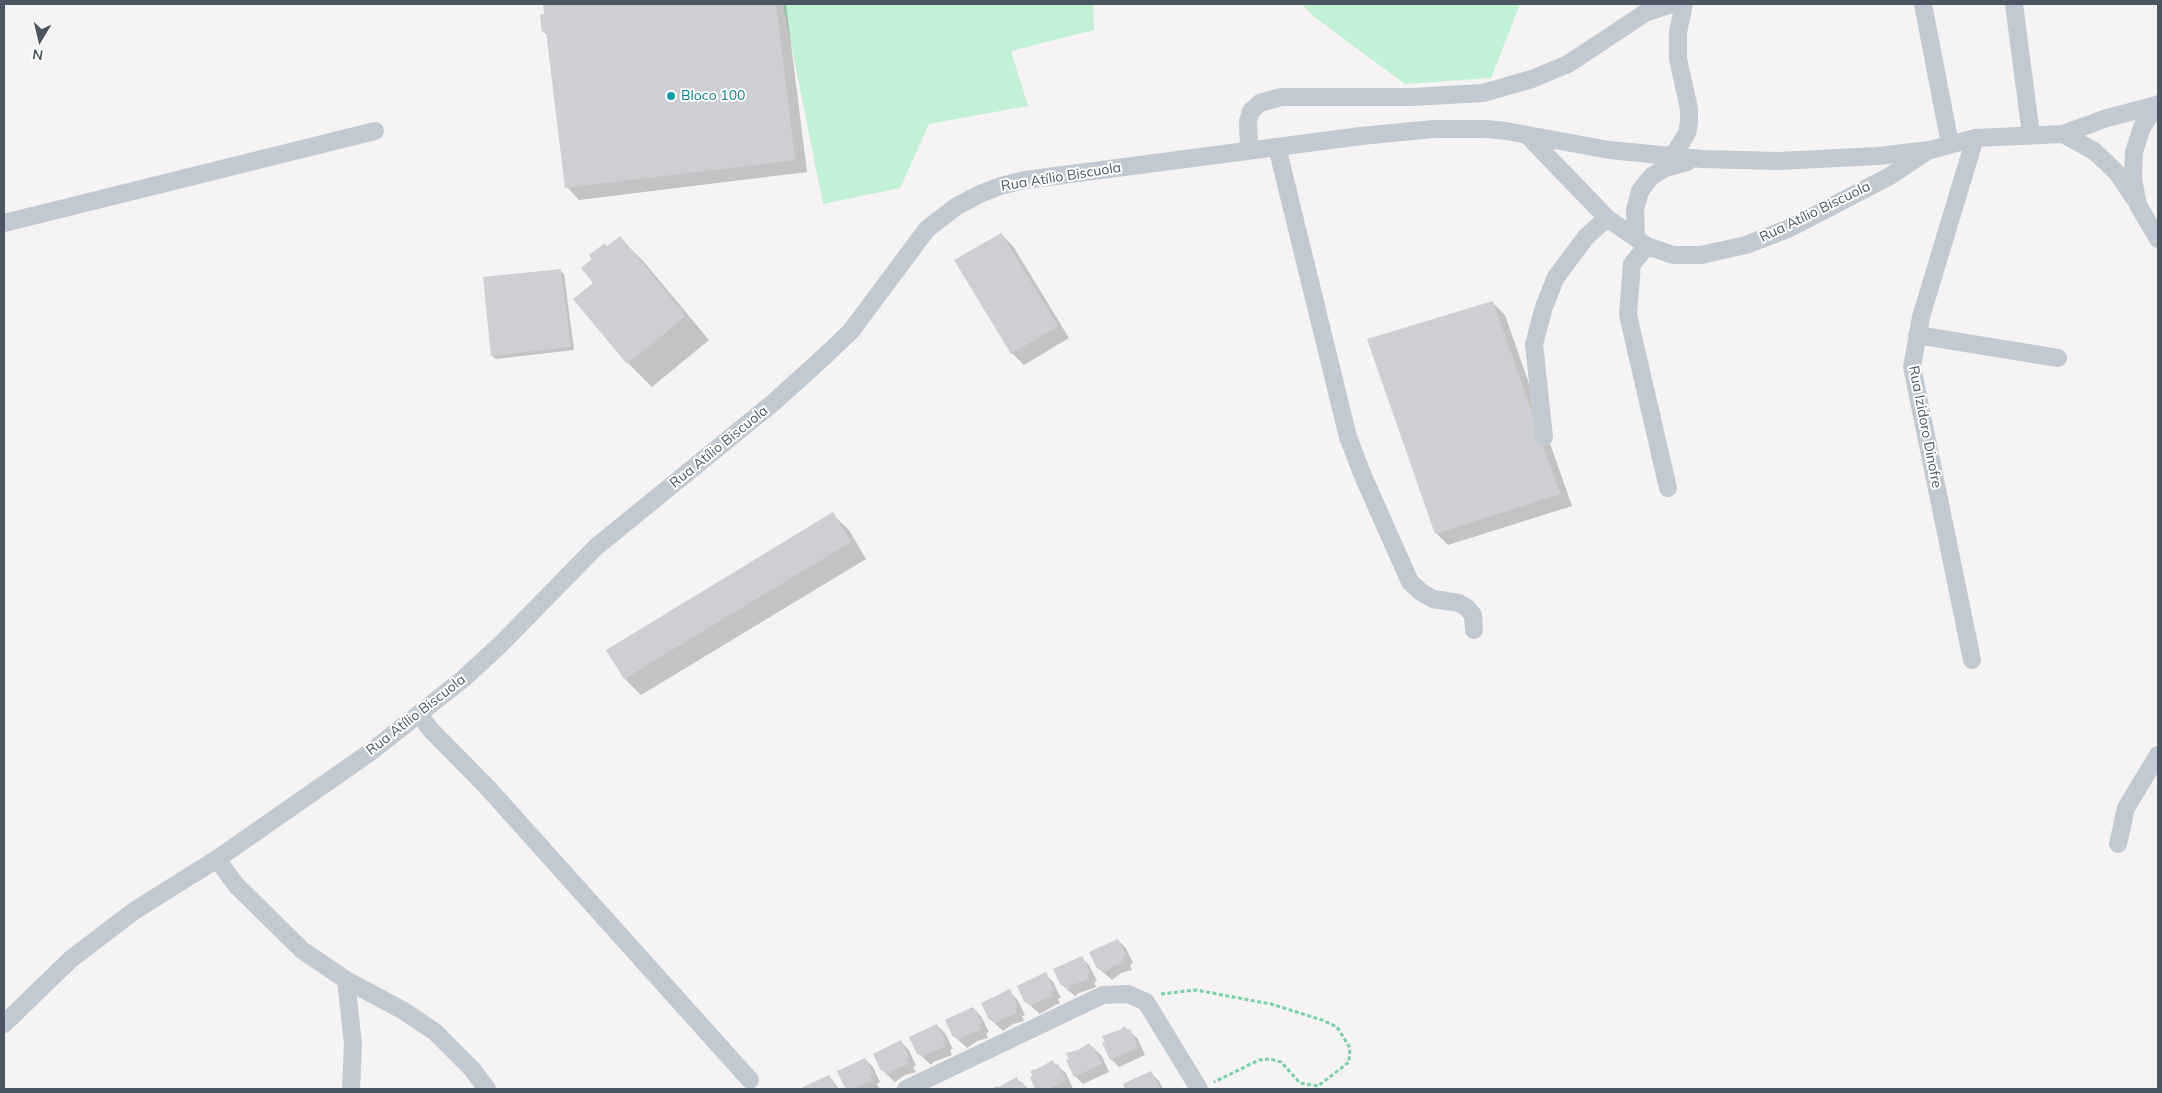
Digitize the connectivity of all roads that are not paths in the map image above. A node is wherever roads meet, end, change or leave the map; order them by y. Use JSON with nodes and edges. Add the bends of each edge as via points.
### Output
{"nodes":[{"id":1,"x":1672,"y":4,"type":"edge"},
{"id":2,"x":1684,"y":4,"type":"edge"},
{"id":3,"x":1923,"y":4,"type":"edge"},
{"id":4,"x":2014,"y":4,"type":"edge"},
{"id":5,"x":2158,"y":104,"type":"edge"},
{"id":6,"x":375,"y":132,"type":"dead end"},
{"id":7,"x":2064,"y":134,"type":"junction"},
{"id":8,"x":2031,"y":135,"type":"junction"},
{"id":9,"x":1528,"y":136,"type":"junction"},
{"id":10,"x":1975,"y":138,"type":"junction"},
{"id":11,"x":1950,"y":144,"type":"junction"},
{"id":12,"x":1278,"y":147,"type":"junction"},
{"id":13,"x":1930,"y":150,"type":"junction"},
{"id":14,"x":1249,"y":151,"type":"junction"},
{"id":15,"x":1673,"y":156,"type":"junction"},
{"id":16,"x":1702,"y":159,"type":"junction"},
{"id":17,"x":2138,"y":205,"type":"junction"},
{"id":18,"x":1607,"y":218,"type":"junction"},
{"id":19,"x":4,"y":223,"type":"edge"},
{"id":20,"x":2158,"y":239,"type":"edge"},
{"id":21,"x":1642,"y":242,"type":"junction"},
{"id":22,"x":1917,"y":334,"type":"junction"},
{"id":23,"x":2058,"y":358,"type":"dead end"},
{"id":24,"x":1544,"y":437,"type":"dead end"},
{"id":25,"x":1668,"y":488,"type":"dead end"},
{"id":26,"x":1474,"y":630,"type":"dead end"},
{"id":27,"x":1972,"y":660,"type":"dead end"},
{"id":28,"x":419,"y":714,"type":"junction"},
{"id":29,"x":2158,"y":755,"type":"edge"},
{"id":30,"x":2118,"y":844,"type":"dead end"},
{"id":31,"x":217,"y":859,"type":"junction"},
{"id":32,"x":346,"y":980,"type":"junction"},
{"id":33,"x":4,"y":1024,"type":"edge"},
{"id":34,"x":750,"y":1080,"type":"dead end"},
{"id":35,"x":1203,"y":1087,"type":"edge"},
{"id":36,"x":351,"y":1089,"type":"edge"},
{"id":37,"x":487,"y":1089,"type":"edge"},
{"id":38,"x":906,"y":1089,"type":"edge"}],
"edges":[{"from":1,"to":14,"type":"street","via":[[1645,13],[1568,64],[1532,79],[1482,93],[1413,97],[1281,97],[1260,102],[1250,111]]},
{"from":2,"to":15,"type":"street","via":[[1678,32],[1678,59],[1689,123],[1687,134]]},
{"from":3,"to":11,"type":"street"},
{"from":4,"to":8,"type":"street"},
{"from":5,"to":7,"type":"street","name":"Rua Atílio Biscuola"},
{"from":5,"to":17,"type":"street","via":[[2142,127],[2134,152],[2133,179]]},
{"from":6,"to":19,"type":"street"},
{"from":7,"to":8,"type":"street","name":"Rua Atílio Biscuola"},
{"from":7,"to":17,"type":"street","via":[[2094,151],[2110,166]]},
{"from":8,"to":10,"type":"street","name":"Rua Atílio Biscuola"},
{"from":9,"to":12,"type":"street","name":"Rua Atílio Biscuola","via":[[1486,129],[1434,129]]},
{"from":9,"to":15,"type":"street","name":"Rua Atílio Biscuola","via":[[1609,150]]},
{"from":9,"to":18,"type":"street","name":"Rua Atílio Biscuola"},
{"from":10,"to":11,"type":"street","name":"Rua Atílio Biscuola"},
{"from":10,"to":22,"type":"street","name":"Rua Izidoro Dinofre"},
{"from":11,"to":13,"type":"street","name":"Rua Atílio Biscuola"},
{"from":12,"to":14,"type":"street","name":"Rua Atílio Biscuola"},
{"from":12,"to":26,"type":"street","via":[[1344,419],[1363,476],[1410,582],[1432,599],[1466,607],[1473,615]]},
{"from":13,"to":16,"type":"street","name":"Rua Atílio Biscuola","via":[[1779,161]]},
{"from":13,"to":21,"type":"street","name":"Rua Atílio Biscuola","via":[[1836,205],[1746,245],[1701,255],[1673,255]]},
{"from":14,"to":28,"type":"street","name":"Rua Atílio Biscuola","via":[[1025,180],[1000,186],[957,206],[927,229],[851,331],[827,354],[767,408],[596,547],[500,645]]},
{"from":15,"to":16,"type":"street","name":"Rua Atílio Biscuola"},
{"from":16,"to":21,"type":"street","via":[[1665,168],[1646,182],[1634,210]]},
{"from":17,"to":20,"type":"street"},
{"from":18,"to":21,"type":"street","name":"Rua Atílio Biscuola"},
{"from":18,"to":24,"type":"street","via":[[1586,236],[1556,277],[1544,307],[1534,344]]},
{"from":21,"to":25,"type":"street","via":[[1632,264],[1628,314]]},
{"from":22,"to":23,"type":"street"},
{"from":22,"to":27,"type":"street","name":"Rua Izidoro Dinofre","via":[[1912,367]]},
{"from":28,"to":31,"type":"street","name":"Rua Atílio Biscuola","via":[[372,751]]},
{"from":28,"to":34,"type":"street"},
{"from":29,"to":30,"type":"street","via":[[2126,808]]},
{"from":31,"to":32,"type":"street","via":[[236,885],[302,950]]},
{"from":31,"to":33,"type":"street","name":"Rua Atílio Biscuola","via":[[134,911],[71,959]]},
{"from":32,"to":36,"type":"street","via":[[352,1044]]},
{"from":32,"to":37,"type":"street","via":[[435,1032]]},
{"from":35,"to":38,"type":"street","via":[[1146,1002],[1128,994],[1103,995]]}]}
